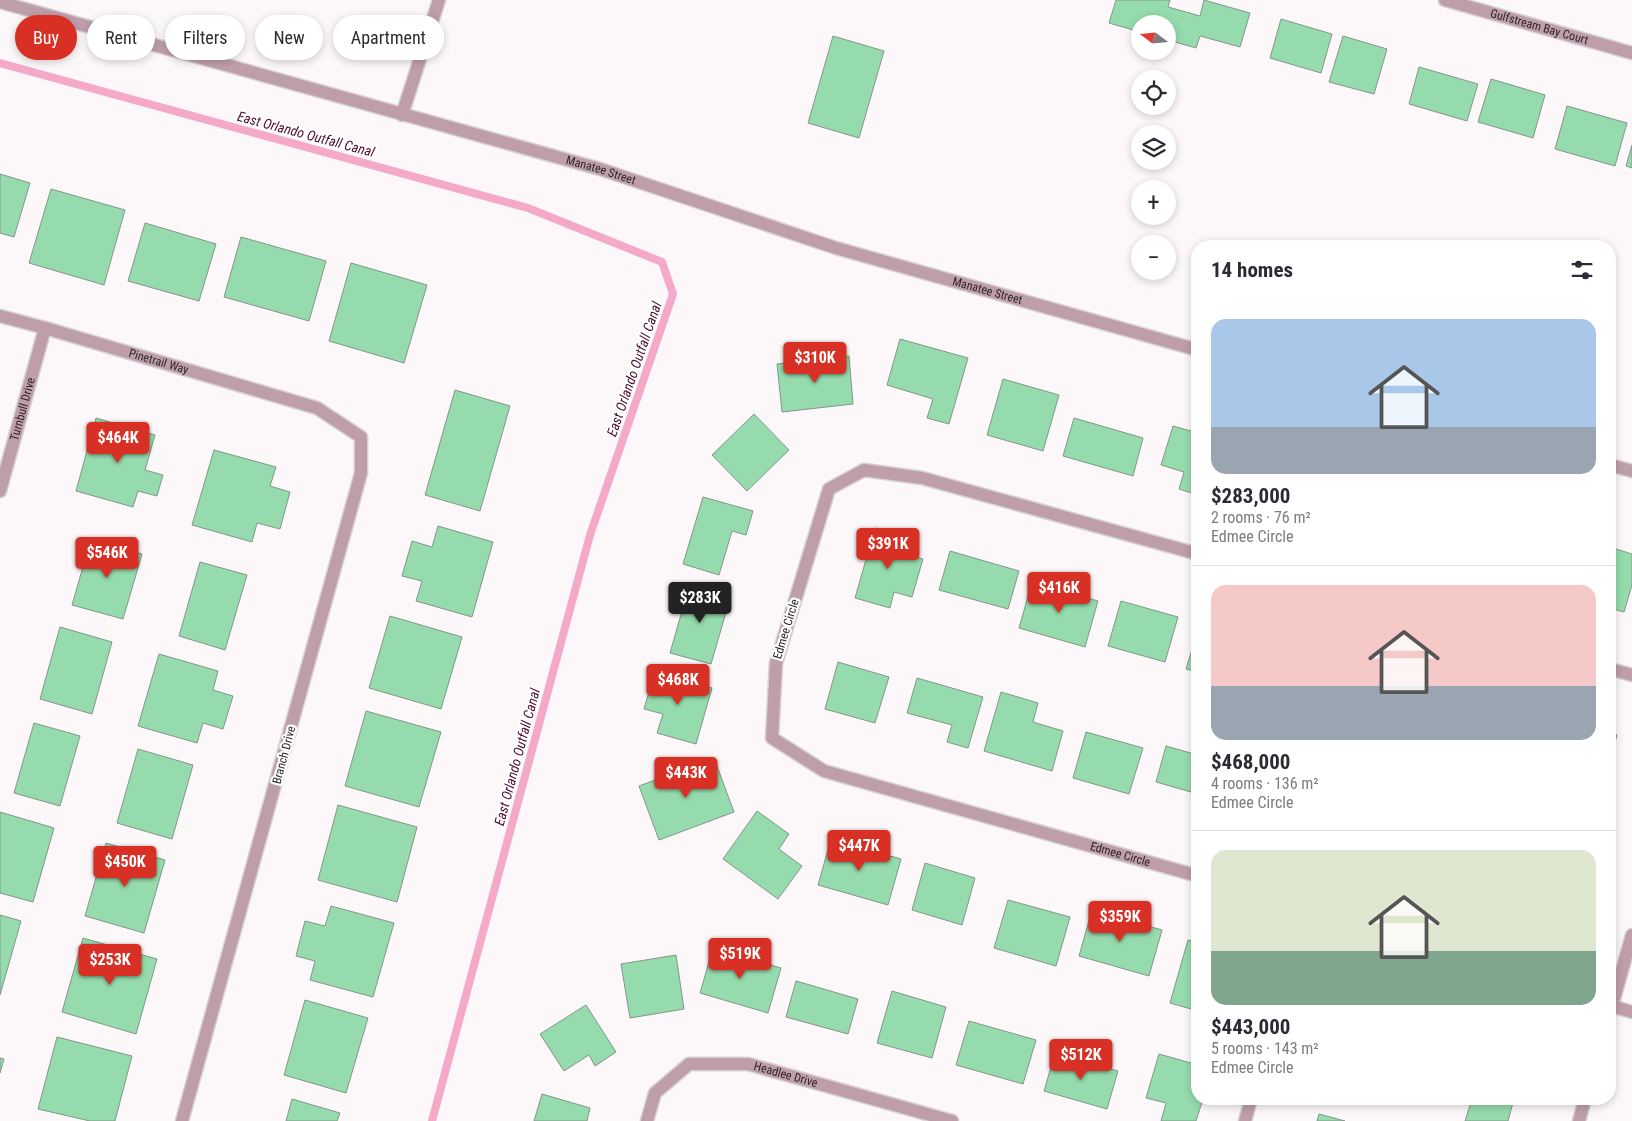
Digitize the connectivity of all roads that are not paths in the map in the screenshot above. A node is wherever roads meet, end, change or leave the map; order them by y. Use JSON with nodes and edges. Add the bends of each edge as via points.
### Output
{"nodes":[{"id":1,"x":439,"y":0,"type":"edge"},
{"id":2,"x":1445,"y":0,"type":"edge"},
{"id":3,"x":0,"y":2,"type":"edge"},
{"id":4,"x":1632,"y":53,"type":"edge"},
{"id":5,"x":402,"y":115,"type":"junction"},
{"id":6,"x":0,"y":316,"type":"edge"},
{"id":7,"x":45,"y":328,"type":"junction"},
{"id":8,"x":1191,"y":348,"type":"edge"},
{"id":9,"x":317,"y":408,"type":"joint"},
{"id":10,"x":1616,"y":467,"type":"edge"},
{"id":11,"x":1632,"y":471,"type":"edge"},
{"id":12,"x":0,"y":492,"type":"edge"},
{"id":13,"x":1191,"y":552,"type":"edge"},
{"id":14,"x":1616,"y":671,"type":"edge"},
{"id":15,"x":1632,"y":675,"type":"edge"},
{"id":16,"x":1191,"y":874,"type":"edge"},
{"id":17,"x":1632,"y":935,"type":"edge"},
{"id":18,"x":1616,"y":992,"type":"edge"},
{"id":19,"x":1616,"y":1010,"type":"edge"},
{"id":20,"x":1632,"y":1012,"type":"edge"},
{"id":21,"x":1249,"y":1105,"type":"edge"},
{"id":22,"x":1583,"y":1105,"type":"edge"},
{"id":23,"x":182,"y":1121,"type":"edge"},
{"id":24,"x":647,"y":1121,"type":"edge"},
{"id":25,"x":952,"y":1121,"type":"edge"},
{"id":26,"x":1245,"y":1121,"type":"edge"},
{"id":27,"x":1579,"y":1121,"type":"edge"}],
"edges":[{"from":1,"to":5,"type":"street"},
{"from":2,"to":4,"type":"street","name":"Gulfstream Bay Court"},
{"from":3,"to":5,"type":"street","name":"Manatee Street"},
{"from":5,"to":8,"type":"street","name":"Manatee Street","via":[[600,169],[836,248]]},
{"from":6,"to":7,"type":"street","name":"Pinetrail Way"},
{"from":7,"to":9,"type":"street","name":"Pinetrail Way"},
{"from":7,"to":12,"type":"street","name":"Turnbull Drive"},
{"from":9,"to":23,"type":"street","name":"Branch Drive","via":[[361,437],[361,473]]},
{"from":10,"to":11,"type":"street"},
{"from":13,"to":16,"type":"street","name":"Edmee Circle","via":[[922,478],[864,470],[829,488],[776,663],[772,738],[824,771]]},
{"from":14,"to":15,"type":"street"},
{"from":17,"to":18,"type":"street"},
{"from":19,"to":20,"type":"street"},
{"from":21,"to":26,"type":"street"},
{"from":22,"to":27,"type":"street"},
{"from":24,"to":25,"type":"street","name":"Headlee Drive","via":[[655,1093],[689,1064],[748,1064]]}]}
